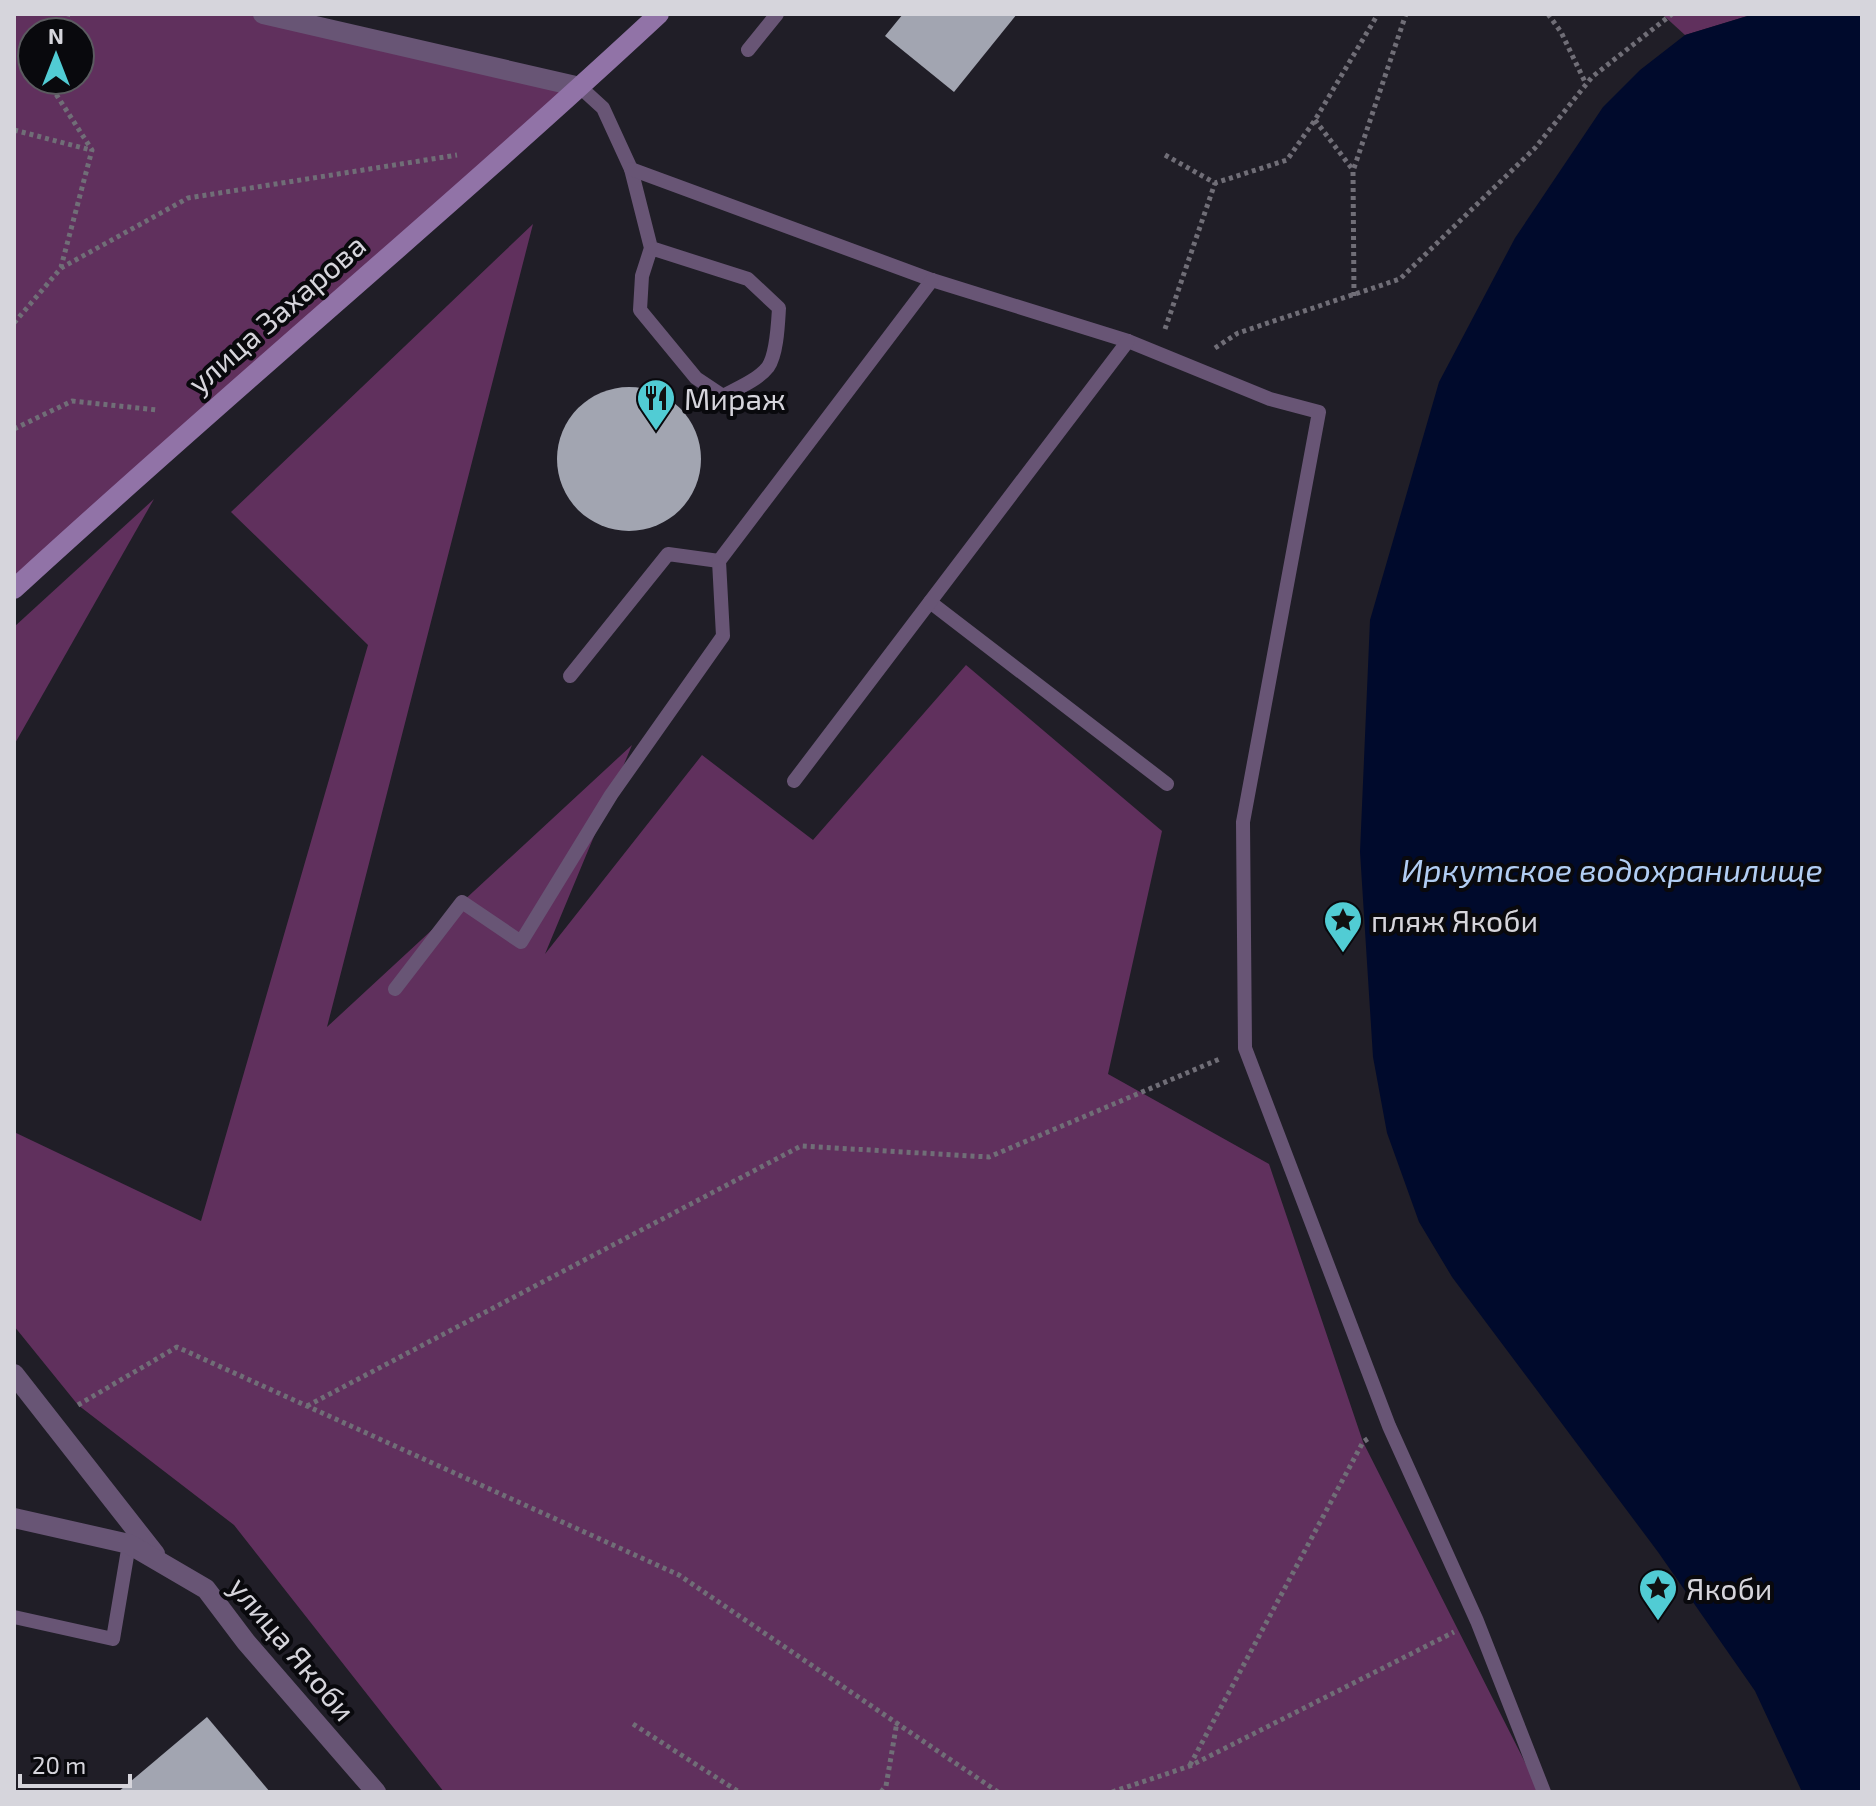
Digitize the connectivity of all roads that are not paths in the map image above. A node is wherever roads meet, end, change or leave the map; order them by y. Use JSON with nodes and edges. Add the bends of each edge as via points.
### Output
{"nodes":[{"id":1,"x":263,"y":14,"type":"edge"},
{"id":2,"x":659,"y":14,"type":"edge"},
{"id":3,"x":777,"y":14,"type":"edge"},
{"id":4,"x":748,"y":50,"type":"dead end"},
{"id":5,"x":580,"y":87,"type":"junction"},
{"id":6,"x":631,"y":169,"type":"junction"},
{"id":7,"x":651,"y":248,"type":"junction"},
{"id":8,"x":932,"y":280,"type":"junction"},
{"id":9,"x":1128,"y":341,"type":"junction"},
{"id":10,"x":719,"y":561,"type":"junction"},
{"id":11,"x":14,"y":589,"type":"edge"},
{"id":12,"x":930,"y":602,"type":"junction"},
{"id":13,"x":570,"y":676,"type":"dead end"},
{"id":14,"x":794,"y":781,"type":"dead end"},
{"id":15,"x":1167,"y":784,"type":"dead end"},
{"id":16,"x":395,"y":989,"type":"dead end"},
{"id":17,"x":14,"y":1374,"type":"edge"},
{"id":18,"x":14,"y":1518,"type":"edge"},
{"id":19,"x":129,"y":1544,"type":"junction"},
{"id":20,"x":164,"y":1565,"type":"junction"},
{"id":21,"x":14,"y":1617,"type":"edge"},
{"id":22,"x":376,"y":1792,"type":"edge"},
{"id":23,"x":1544,"y":1792,"type":"edge"}],
"edges":[{"from":1,"to":5,"type":"street"},
{"from":2,"to":5,"type":"main road","name":"улица Захарова"},
{"from":3,"to":4,"type":"lane"},
{"from":5,"to":6,"type":"lane","via":[[603,108]]},
{"from":5,"to":11,"type":"main road","name":"улица Захарова"},
{"from":6,"to":7,"type":"lane"},
{"from":6,"to":8,"type":"lane"},
{"from":7,"to":7,"type":"lane","via":[[640,310],[696,378],[723,396],[768,367],[779,308],[748,279]]},
{"from":8,"to":9,"type":"lane"},
{"from":8,"to":10,"type":"lane"},
{"from":9,"to":12,"type":"lane"},
{"from":9,"to":23,"type":"lane","via":[[1270,399],[1319,412],[1243,822],[1245,1048],[1389,1426],[1477,1621]]},
{"from":10,"to":13,"type":"lane","via":[[668,554]]},
{"from":10,"to":16,"type":"lane","via":[[723,636],[611,795],[521,942],[462,902]]},
{"from":12,"to":14,"type":"lane"},
{"from":12,"to":15,"type":"lane"},
{"from":17,"to":20,"type":"street"},
{"from":18,"to":19,"type":"street","name":"улица Якоби"},
{"from":19,"to":20,"type":"street","name":"улица Якоби"},
{"from":19,"to":21,"type":"lane","via":[[113,1639]]},
{"from":20,"to":22,"type":"street","name":"улица Якоби","via":[[206,1589]]}]}
